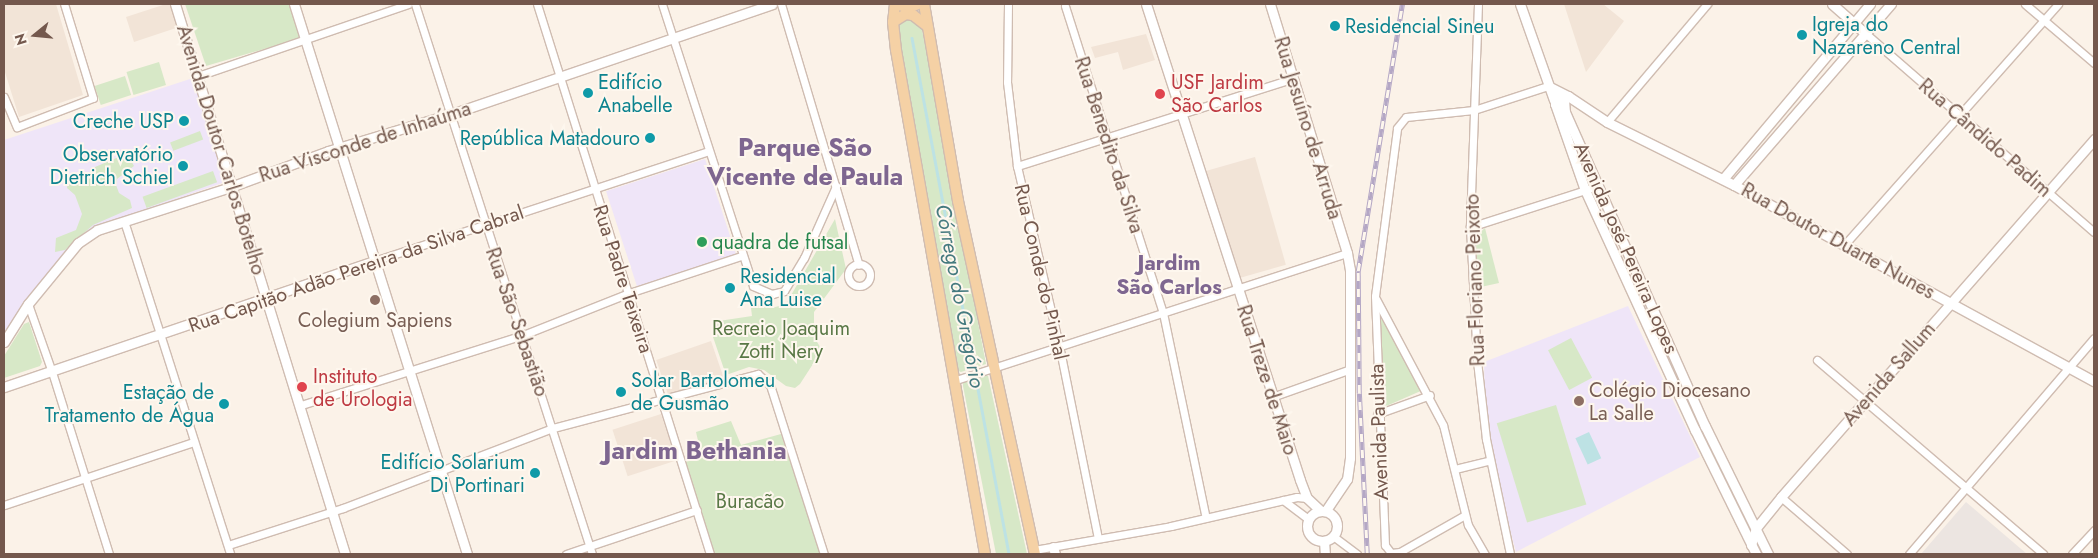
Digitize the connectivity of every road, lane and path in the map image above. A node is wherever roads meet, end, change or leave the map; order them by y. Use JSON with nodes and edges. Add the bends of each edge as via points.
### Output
{"nodes":[{"id":1,"x":64,"y":4,"type":"edge"},
{"id":2,"x":175,"y":4,"type":"edge"},
{"id":3,"x":294,"y":4,"type":"edge"},
{"id":4,"x":408,"y":4,"type":"edge"},
{"id":5,"x":414,"y":4,"type":"edge"},
{"id":6,"x":537,"y":4,"type":"edge"},
{"id":7,"x":662,"y":4,"type":"edge"},
{"id":8,"x":772,"y":4,"type":"edge"},
{"id":9,"x":781,"y":4,"type":"edge"},
{"id":10,"x":896,"y":4,"type":"edge"},
{"id":11,"x":918,"y":4,"type":"edge"},
{"id":12,"x":924,"y":4,"type":"edge"},
{"id":13,"x":1008,"y":4,"type":"edge"},
{"id":14,"x":1146,"y":4,"type":"edge"},
{"id":15,"x":1270,"y":4,"type":"edge"},
{"id":16,"x":1478,"y":4,"type":"edge"},
{"id":17,"x":1520,"y":4,"type":"edge"},
{"id":18,"x":1707,"y":4,"type":"edge"},
{"id":19,"x":1832,"y":4,"type":"edge"},
{"id":20,"x":1870,"y":4,"type":"edge"},
{"id":21,"x":1891,"y":4,"type":"edge"},
{"id":22,"x":2025,"y":4,"type":"edge"},
{"id":23,"x":2058,"y":4,"type":"edge"},
{"id":24,"x":1065,"y":6,"type":"dead end"},
{"id":25,"x":2044,"y":20,"type":"junction"},
{"id":26,"x":893,"y":22,"type":"junction"},
{"id":27,"x":1853,"y":23,"type":"junction"},
{"id":28,"x":927,"y":26,"type":"junction"},
{"id":29,"x":1865,"y":33,"type":"junction"},
{"id":30,"x":673,"y":38,"type":"junction"},
{"id":31,"x":304,"y":40,"type":"junction"},
{"id":32,"x":2094,"y":63,"type":"edge"},
{"id":33,"x":198,"y":76,"type":"junction"},
{"id":34,"x":560,"y":77,"type":"junction"},
{"id":35,"x":1291,"y":79,"type":"junction"},
{"id":36,"x":1548,"y":86,"type":"junction"},
{"id":37,"x":4,"y":97,"type":"edge"},
{"id":38,"x":1561,"y":101,"type":"junction"},
{"id":39,"x":1474,"y":110,"type":"junction"},
{"id":40,"x":1182,"y":113,"type":"junction"},
{"id":41,"x":449,"y":114,"type":"junction"},
{"id":42,"x":1959,"y":115,"type":"junction"},
{"id":43,"x":1607,"y":122,"type":"junction"},
{"id":44,"x":1106,"y":138,"type":"junction"},
{"id":45,"x":2094,"y":140,"type":"edge"},
{"id":46,"x":338,"y":148,"type":"junction"},
{"id":47,"x":708,"y":151,"type":"junction"},
{"id":48,"x":1017,"y":166,"type":"junction"},
{"id":49,"x":1723,"y":179,"type":"junction"},
{"id":50,"x":1734,"y":185,"type":"junction"},
{"id":51,"x":233,"y":186,"type":"junction"},
{"id":52,"x":836,"y":186,"type":"junction"},
{"id":53,"x":1598,"y":186,"type":"junction"},
{"id":54,"x":594,"y":189,"type":"junction"},
{"id":55,"x":1585,"y":190,"type":"junction"},
{"id":56,"x":2048,"y":192,"type":"junction"},
{"id":57,"x":124,"y":221,"type":"junction"},
{"id":58,"x":486,"y":225,"type":"junction"},
{"id":59,"x":1470,"y":227,"type":"junction"},
{"id":60,"x":2094,"y":232,"type":"edge"},
{"id":61,"x":1844,"y":244,"type":"junction"},
{"id":62,"x":1347,"y":253,"type":"junction"},
{"id":63,"x":741,"y":256,"type":"junction"},
{"id":64,"x":374,"y":261,"type":"junction"},
{"id":65,"x":858,"y":265,"type":"dead end"},
{"id":66,"x":1237,"y":289,"type":"junction"},
{"id":67,"x":628,"y":293,"type":"junction"},
{"id":68,"x":1375,"y":296,"type":"junction"},
{"id":69,"x":268,"y":299,"type":"junction"},
{"id":70,"x":1951,"y":303,"type":"junction"},
{"id":71,"x":28,"y":304,"type":"junction"},
{"id":72,"x":1163,"y":313,"type":"junction"},
{"id":73,"x":523,"y":334,"type":"junction"},
{"id":74,"x":161,"y":335,"type":"junction"},
{"id":75,"x":2094,"y":338,"type":"edge"},
{"id":76,"x":4,"y":342,"type":"edge"},
{"id":77,"x":1059,"y":345,"type":"junction"},
{"id":78,"x":1817,"y":360,"type":"dead end"},
{"id":79,"x":991,"y":368,"type":"junction"},
{"id":80,"x":2069,"y":368,"type":"junction"},
{"id":81,"x":410,"y":370,"type":"junction"},
{"id":82,"x":1348,"y":370,"type":"junction"},
{"id":83,"x":52,"y":372,"type":"junction"},
{"id":84,"x":961,"y":378,"type":"junction"},
{"id":85,"x":2094,"y":381,"type":"edge"},
{"id":86,"x":4,"y":387,"type":"edge"},
{"id":87,"x":1430,"y":395,"type":"junction"},
{"id":88,"x":1272,"y":397,"type":"junction"},
{"id":89,"x":1865,"y":400,"type":"junction"},
{"id":90,"x":662,"y":402,"type":"junction"},
{"id":91,"x":301,"y":405,"type":"junction"},
{"id":92,"x":1377,"y":414,"type":"junction"},
{"id":93,"x":1705,"y":426,"type":"junction"},
{"id":94,"x":553,"y":428,"type":"junction"},
{"id":95,"x":1695,"y":430,"type":"junction"},
{"id":96,"x":193,"y":442,"type":"junction"},
{"id":97,"x":1490,"y":460,"type":"junction"},
{"id":98,"x":1455,"y":469,"type":"junction"},
{"id":99,"x":440,"y":470,"type":"junction"},
{"id":100,"x":85,"y":478,"type":"junction"},
{"id":101,"x":1965,"y":486,"type":"junction"},
{"id":102,"x":1781,"y":497,"type":"junction"},
{"id":103,"x":1308,"y":498,"type":"junction"},
{"id":104,"x":1283,"y":500,"type":"junction"},
{"id":105,"x":4,"y":505,"type":"edge"},
{"id":106,"x":698,"y":510,"type":"junction"},
{"id":107,"x":1323,"y":510,"type":"junction"},
{"id":108,"x":332,"y":511,"type":"junction"},
{"id":109,"x":1465,"y":515,"type":"junction"},
{"id":110,"x":1206,"y":518,"type":"junction"},
{"id":111,"x":1308,"y":519,"type":"junction"},
{"id":112,"x":1756,"y":528,"type":"junction"},
{"id":113,"x":2094,"y":530,"type":"edge"},
{"id":114,"x":1333,"y":536,"type":"junction"},
{"id":115,"x":1098,"y":538,"type":"junction"},
{"id":116,"x":1324,"y":541,"type":"junction"},
{"id":117,"x":228,"y":545,"type":"junction"},
{"id":118,"x":1752,"y":545,"type":"junction"},
{"id":119,"x":589,"y":546,"type":"junction"},
{"id":120,"x":1054,"y":550,"type":"edge"},
{"id":121,"x":1034,"y":552,"type":"edge"},
{"id":122,"x":1404,"y":552,"type":"edge"},
{"id":123,"x":109,"y":554,"type":"edge"},
{"id":124,"x":230,"y":554,"type":"edge"},
{"id":125,"x":345,"y":554,"type":"edge"},
{"id":126,"x":467,"y":554,"type":"edge"},
{"id":127,"x":566,"y":554,"type":"edge"},
{"id":128,"x":592,"y":554,"type":"edge"},
{"id":129,"x":710,"y":554,"type":"edge"},
{"id":130,"x":824,"y":554,"type":"edge"},
{"id":131,"x":986,"y":554,"type":"edge"},
{"id":132,"x":1325,"y":554,"type":"edge"},
{"id":133,"x":1357,"y":554,"type":"edge"},
{"id":134,"x":1485,"y":554,"type":"edge"},
{"id":135,"x":1510,"y":554,"type":"edge"},
{"id":136,"x":1756,"y":554,"type":"edge"},
{"id":137,"x":1768,"y":554,"type":"edge"},
{"id":138,"x":1847,"y":554,"type":"edge"},
{"id":139,"x":1909,"y":554,"type":"edge"},
{"id":140,"x":2043,"y":554,"type":"edge"},
{"id":141,"x":2072,"y":554,"type":"edge"}],
"edges":[{"from":1,"to":37,"type":"street","via":[[93,98],[17,127]]},
{"from":2,"to":33,"type":"main road","name":"Avenida Doutor Carlos Botelho"},
{"from":3,"to":31,"type":"main road"},
{"from":4,"to":31,"type":"street"},
{"from":5,"to":41,"type":"street","name":"Rua São Sebastião"},
{"from":6,"to":34,"type":"street","name":"Rua Padre Teixeira"},
{"from":7,"to":30,"type":"street"},
{"from":8,"to":30,"type":"main road","name":"Rua Visconde de Inhaúma"},
{"from":9,"to":52,"type":"street"},
{"from":10,"to":11,"type":"main road","via":[[908,8]]},
{"from":10,"to":26,"type":"main road"},
{"from":12,"to":28,"type":"main road"},
{"from":13,"to":48,"type":"street","name":"Rua Conde do Pinhal","via":[[1008,82]]},
{"from":14,"to":40,"type":"main road","name":"Rua Treze de Maio"},
{"from":15,"to":35,"type":"main road","name":"Rua Jesuíno de Arruda"},
{"from":16,"to":39,"type":"street","name":"Rua Floriano Peixoto"},
{"from":17,"to":36,"type":"main road","name":"Avenida José Pereira Lopes"},
{"from":18,"to":43,"type":"street"},
{"from":19,"to":27,"type":"main road","name":"Rua Cândido Padim"},
{"from":20,"to":27,"type":"main road"},
{"from":21,"to":29,"type":"main road"},
{"from":22,"to":25,"type":"street"},
{"from":23,"to":25,"type":"street"},
{"from":24,"to":44,"type":"street","name":"Rua Benedito da Silva"},
{"from":25,"to":32,"type":"street"},
{"from":25,"to":42,"type":"street"},
{"from":26,"to":28,"type":"main road","via":[[906,14],[913,15]]},
{"from":26,"to":84,"type":"main road"},
{"from":27,"to":29,"type":"main road","name":"Rua Cândido Padim"},
{"from":27,"to":49,"type":"main road"},
{"from":28,"to":79,"type":"main road"},
{"from":29,"to":42,"type":"street","name":"Rua Cândido Padim"},
{"from":29,"to":50,"type":"main road"},
{"from":30,"to":34,"type":"main road","name":"Rua Visconde de Inhaúma"},
{"from":30,"to":47,"type":"street"},
{"from":31,"to":33,"type":"street"},
{"from":31,"to":46,"type":"main road"},
{"from":33,"to":51,"type":"main road","name":"Avenida Doutor Carlos Botelho"},
{"from":34,"to":41,"type":"main road","name":"Rua Visconde de Inhaúma"},
{"from":34,"to":54,"type":"street","name":"Rua Padre Teixeira"},
{"from":35,"to":40,"type":"street"},
{"from":35,"to":62,"type":"main road","name":"Rua Jesuíno de Arruda"},
{"from":36,"to":38,"type":"main road","name":"Avenida José Pereira Lopes"},
{"from":36,"to":38,"type":"main road"},
{"from":36,"to":39,"type":"street"},
{"from":38,"to":43,"type":"main road","name":"Rua Doutor Duarte Nunes","via":[[1580,104]]},
{"from":38,"to":53,"type":"main road","name":"Avenida José Pereira Lopes"},
{"from":38,"to":55,"type":"main road","name":"Avenida José Pereira Lopes"},
{"from":39,"to":59,"type":"street","name":"Rua Floriano Peixoto"},
{"from":39,"to":68,"type":"street","name":"Avenida Paulista","via":[[1406,117],[1400,122]]},
{"from":40,"to":44,"type":"street"},
{"from":40,"to":66,"type":"main road","name":"Rua Treze de Maio"},
{"from":41,"to":46,"type":"main road","name":"Rua Visconde de Inhaúma"},
{"from":41,"to":58,"type":"street","name":"Rua São Sebastião"},
{"from":42,"to":56,"type":"street","name":"Rua Cândido Padim"},
{"from":42,"to":61,"type":"street"},
{"from":43,"to":49,"type":"main road","name":"Rua Doutor Duarte Nunes"},
{"from":44,"to":48,"type":"street"},
{"from":44,"to":72,"type":"street","name":"Rua Benedito da Silva"},
{"from":45,"to":56,"type":"main road","name":"Avenida Sallum"},
{"from":46,"to":51,"type":"main road","name":"Rua Visconde de Inhaúma"},
{"from":46,"to":64,"type":"main road"},
{"from":47,"to":54,"type":"street","name":"Rua Capitão Adão Pereira da Silva Cabral"},
{"from":47,"to":63,"type":"street"},
{"from":48,"to":77,"type":"street","name":"Rua Conde do Pinhal"},
{"from":49,"to":50,"type":"main road","name":"Rua Doutor Duarte Nunes"},
{"from":50,"to":61,"type":"main road","name":"Rua Doutor Duarte Nunes"},
{"from":51,"to":57,"type":"main road","name":"Rua Visconde de Inhaúma"},
{"from":51,"to":69,"type":"main road","name":"Avenida Doutor Carlos Botelho"},
{"from":52,"to":63,"type":"street","via":[[804,258],[784,291],[765,293],[753,286]]},
{"from":52,"to":65,"type":"street"},
{"from":53,"to":55,"type":"street"},
{"from":53,"to":93,"type":"main road","name":"Avenida José Pereira Lopes"},
{"from":54,"to":58,"type":"street","name":"Rua Capitão Adão Pereira da Silva Cabral"},
{"from":54,"to":67,"type":"street","name":"Rua Padre Teixeira"},
{"from":55,"to":59,"type":"street"},
{"from":55,"to":95,"type":"main road","name":"Avenida José Pereira Lopes"},
{"from":56,"to":60,"type":"street","name":"Rua Cândido Padim"},
{"from":56,"to":70,"type":"main road","name":"Avenida Sallum"},
{"from":57,"to":71,"type":"main road","name":"Rua Visconde de Inhaúma","via":[[97,230],[78,243]]},
{"from":57,"to":74,"type":"street"},
{"from":58,"to":64,"type":"street","name":"Rua Capitão Adão Pereira da Silva Cabral"},
{"from":58,"to":73,"type":"street","name":"Rua São Sebastião"},
{"from":59,"to":97,"type":"street","name":"Rua Floriano Peixoto","via":[[1477,361]]},
{"from":61,"to":70,"type":"main road","name":"Rua Doutor Duarte Nunes"},
{"from":62,"to":66,"type":"street"},
{"from":62,"to":82,"type":"main road","name":"Avenida Paulista"},
{"from":63,"to":67,"type":"street"},
{"from":64,"to":69,"type":"main road","name":"Rua Capitão Adão Pereira da Silva Cabral"},
{"from":64,"to":81,"type":"main road"},
{"from":66,"to":72,"type":"street"},
{"from":66,"to":88,"type":"main road","name":"Rua Treze de Maio"},
{"from":67,"to":73,"type":"street"},
{"from":67,"to":90,"type":"street","name":"Rua Padre Teixeira"},
{"from":68,"to":87,"type":"street"},
{"from":68,"to":92,"type":"street","name":"Avenida Paulista"},
{"from":69,"to":74,"type":"main road","name":"Rua Capitão Adão Pereira da Silva Cabral"},
{"from":69,"to":91,"type":"main road","name":"Avenida Doutor Carlos Botelho"},
{"from":70,"to":80,"type":"main road","name":"Rua Doutor Duarte Nunes"},
{"from":70,"to":89,"type":"main road","name":"Avenida Sallum"},
{"from":71,"to":76,"type":"main road","name":"Rua Visconde de Inhaúma"},
{"from":71,"to":83,"type":"street"},
{"from":72,"to":77,"type":"street"},
{"from":72,"to":110,"type":"street","name":"Rua Benedito da Silva"},
{"from":73,"to":81,"type":"street"},
{"from":73,"to":94,"type":"street","name":"Rua São Sebastião"},
{"from":74,"to":83,"type":"main road","name":"Rua Capitão Adão Pereira da Silva Cabral"},
{"from":74,"to":96,"type":"street"},
{"from":75,"to":80,"type":"street"},
{"from":77,"to":79,"type":"street"},
{"from":77,"to":115,"type":"street","name":"Rua Conde do Pinhal"},
{"from":78,"to":89,"type":"street"},
{"from":79,"to":84,"type":"street"},
{"from":79,"to":121,"type":"main road"},
{"from":80,"to":85,"type":"main road","name":"Rua Doutor Duarte Nunes"},
{"from":80,"to":101,"type":"street"},
{"from":81,"to":91,"type":"street"},
{"from":81,"to":99,"type":"main road"},
{"from":82,"to":88,"type":"street"},
{"from":82,"to":107,"type":"main road","name":"Avenida Paulista","via":[[1350,458],[1347,480]]},
{"from":83,"to":86,"type":"main road","name":"Rua Capitão Adão Pereira da Silva Cabral"},
{"from":83,"to":100,"type":"street"},
{"from":84,"to":131,"type":"main road"},
{"from":87,"to":92,"type":"street"},
{"from":87,"to":98,"type":"street","via":[[1443,425]]},
{"from":88,"to":103,"type":"main road","name":"Rua Treze de Maio"},
{"from":89,"to":101,"type":"street"},
{"from":89,"to":102,"type":"main road","name":"Avenida Sallum"},
{"from":90,"to":94,"type":"street"},
{"from":90,"to":106,"type":"street","name":"Rua Padre Teixeira"},
{"from":90,"to":130,"type":"street","via":[[758,374],[763,377],[770,385]]},
{"from":91,"to":108,"type":"main road","name":"Avenida Doutor Carlos Botelho"},
{"from":92,"to":122,"type":"street","name":"Avenida Paulista","via":[[1384,540],[1391,553]]},
{"from":93,"to":95,"type":"main road"},
{"from":93,"to":112,"type":"main road","name":"Avenida José Pereira Lopes"},
{"from":94,"to":99,"type":"street"},
{"from":94,"to":119,"type":"street","name":"Rua São Sebastião"},
{"from":95,"to":118,"type":"main road","name":"Avenida José Pereira Lopes"},
{"from":96,"to":100,"type":"street"},
{"from":96,"to":117,"type":"street"},
{"from":97,"to":98,"type":"street"},
{"from":97,"to":135,"type":"street","name":"Rua Floriano Peixoto"},
{"from":98,"to":109,"type":"street"},
{"from":99,"to":108,"type":"street"},
{"from":99,"to":126,"type":"main road"},
{"from":100,"to":105,"type":"street"},
{"from":100,"to":123,"type":"street"},
{"from":101,"to":139,"type":"street"},
{"from":101,"to":140,"type":"street"},
{"from":102,"to":112,"type":"main road","name":"Avenida Sallum"},
{"from":102,"to":138,"type":"street"},
{"from":103,"to":104,"type":"street"},
{"from":103,"to":107,"type":"main road","name":"Rua Treze de Maio"},
{"from":104,"to":110,"type":"street"},
{"from":104,"to":111,"type":"street"},
{"from":106,"to":119,"type":"street"},
{"from":106,"to":129,"type":"street","name":"Rua Padre Teixeira"},
{"from":107,"to":111,"type":"main road"},
{"from":107,"to":114,"type":"main road","via":[[1337,521]]},
{"from":108,"to":117,"type":"street"},
{"from":108,"to":125,"type":"main road","name":"Avenida Doutor Carlos Botelho"},
{"from":109,"to":122,"type":"street"},
{"from":109,"to":134,"type":"street"},
{"from":110,"to":115,"type":"street"},
{"from":111,"to":116,"type":"main road","via":[[1310,535]]},
{"from":112,"to":118,"type":"main road","name":"Avenida Sallum"},
{"from":112,"to":137,"type":"main road","name":"Avenida José Pereira Lopes"},
{"from":113,"to":141,"type":"street"},
{"from":114,"to":116,"type":"main road"},
{"from":114,"to":133,"type":"street"},
{"from":115,"to":120,"type":"street"},
{"from":116,"to":132,"type":"main road"},
{"from":117,"to":124,"type":"street"},
{"from":118,"to":136,"type":"main road","name":"Avenida José Pereira Lopes"},
{"from":119,"to":127,"type":"street"},
{"from":119,"to":128,"type":"street","name":"Rua São Sebastião"},
{"from":120,"to":121,"type":"street"}]}
